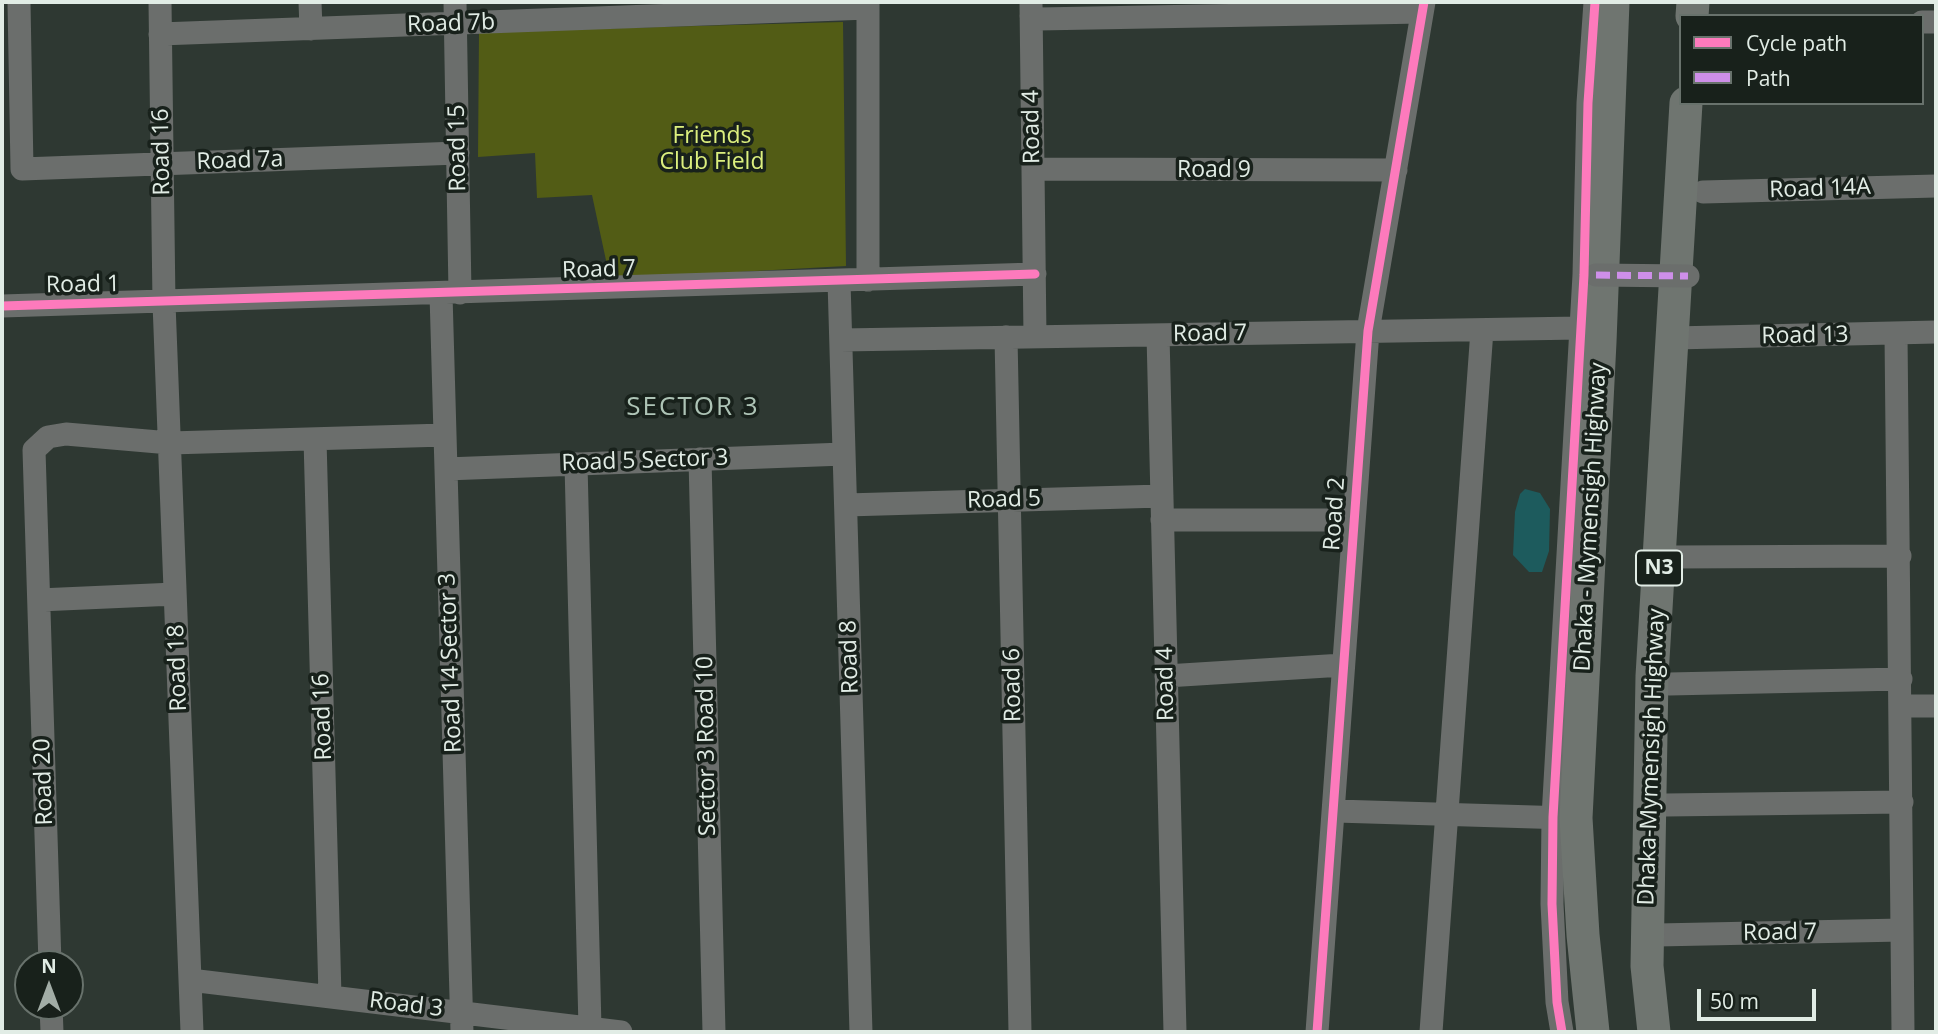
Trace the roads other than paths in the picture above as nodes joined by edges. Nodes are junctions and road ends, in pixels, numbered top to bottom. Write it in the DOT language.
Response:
graph roads {
  1 [pos="19,2"];
  2 [pos="160,2"];
  3 [pos="310,2"];
  4 [pos="1595,2"];
  5 [pos="1613,2"];
  6 [pos="867,5"];
  7 [pos="1423,7"];
  8 [pos="1358,8"];
  9 [pos="1031,9"];
  10 [pos="1186,9"];
  11 [pos="456,13"];
  12 [pos="311,29"];
  13 [pos="160,34"];
  14 [pos="1686,105"];
  15 [pos="458,153"];
  16 [pos="162,164"];
  17 [pos="1033,165"];
  18 [pos="1396,170"];
  19 [pos="1936,186"];
  20 [pos="1703,192"];
  21 [pos="1035,274"];
  22 [pos="1596,275"];
  23 [pos="1688,276"];
  24 [pos="868,280"];
  25 [pos="839,281"];
  26 [pos="450,294"];
  27 [pos="164,303"];
  28 [pos="2,306"];
  29 [pos="1580,328"];
  30 [pos="1482,330"];
  31 [pos="1368,331"];
  32 [pos="1936,332"];
  33 [pos="1896,334"];
  34 [pos="1158,335"];
  35 [pos="1006,337"];
  36 [pos="1035,337"];
  37 [pos="1674,338"];
  38 [pos="841,340"];
  39 [pos="445,435"];
  40 [pos="316,439"];
  41 [pos="170,443"];
  42 [pos="844,454"];
  43 [pos="700,459"];
  44 [pos="576,464"];
  45 [pos="446,469"];
  46 [pos="1162,496"];
  47 [pos="1009,500"];
  48 [pos="846,505"];
  49 [pos="1163,520"];
  50 [pos="1353,520"];
  51 [pos="1672,556"];
  52 [pos="1900,556"];
  53 [pos="175,594"];
  54 [pos="39,600"];
  55 [pos="1343,665"];
  56 [pos="1166,676"];
  57 [pos="1901,679"];
  58 [pos="1669,684"];
  59 [pos="1902,706"];
  60 [pos="1936,706"];
  61 [pos="1902,802"];
  62 [pos="1666,805"];
  63 [pos="1336,811"];
  64 [pos="1447,814"];
  65 [pos="1564,818"];
  66 [pos="1902,930"];
  67 [pos="1657,935"];
  68 [pos="50,950"];
  69 [pos="190,980"];
  70 [pos="330,996"];
  71 [pos="462,1022"];
  72 [pos="590,1028"];
  73 [pos="192,1032"];
  74 [pos="621,1032"];
  75 [pos="714,1032"];
  76 [pos="861,1032"];
  77 [pos="1020,1032"];
  78 [pos="1175,1032"];
  79 [pos="1317,1032"];
  80 [pos="1431,1032"];
  81 [pos="1562,1032"];
  82 [pos="1594,1032"];
  83 [pos="1654,1032"];
  84 [pos="1903,1032"];
  1 -- 16 [label="street, Road 7a"];
  2 -- 13 [label="street, Road 16"];
  3 -- 12 [label="street"];
  4 -- 29 [label="street"];
  5 -- 65 [label="highway, Dhaka - Mymensigh Highway"];
  6 -- 11 [label="street, Road 7b"];
  6 -- 24 [label="street"];
  7 -- 8 [label="street"];
  7 -- 18 [label="street, Road 2"];
  8 -- 10 [label="street"];
  9 -- 10 [label="street"];
  9 -- 17 [label="street, Road 4"];
  11 -- 12 [label="street, Road 7b"];
  11 -- 15 [label="street, Road 15"];
  12 -- 13 [label="street, Road 7b"];
  13 -- 16 [label="street, Road 16"];
  14 -- 37 [label="highway, Dhaka-Mymensigh Highway / N3"];
  15 -- 16 [label="street, Road 7a"];
  15 -- 26 [label="street, Road 15"];
  16 -- 27 [label="street, Road 16"];
  17 -- 18 [label="street, Road 9"];
  17 -- 21 [label="street, Road 4"];
  18 -- 31 [label="street, Road 2"];
  19 -- 20 [label="street, Road 14A"];
  21 -- 24 [label="street, Road 7"];
  21 -- 36 [label="street, Road 4"];
  22 -- 23 [label="street, bridge"];
  24 -- 25 [label="street, Road 7"];
  25 -- 26 [label="street, Road 7"];
  25 -- 38 [label="street, Road 8"];
  26 -- 27 [label="street, Road 7"];
  26 -- 39 [label="street, Road 14 Sector 3"];
  27 -- 28 [label="street, Road 1"];
  27 -- 41 [label="street, Road 18"];
  29 -- 30 [label="street, Road 7"];
  29 -- 65 [label="street"];
  30 -- 31 [label="street, Road 7"];
  30 -- 64 [label="street"];
  31 -- 34 [label="street, Road 7"];
  31 -- 50 [label="street, Road 2"];
  32 -- 33 [label="street, Road 13"];
  33 -- 37 [label="street, Road 13"];
  33 -- 52 [label="street"];
  34 -- 36 [label="street, Road 7"];
  34 -- 46 [label="street, Road 4"];
  35 -- 36 [label="street, Road 7"];
  35 -- 38 [label="street, Road 7"];
  35 -- 47 [label="street, Road 6"];
  37 -- 83 [label="highway, Dhaka-Mymensigh Highway / N3"];
  38 -- 42 [label="street, Road 8"];
  39 -- 40 [label="street"];
  39 -- 45 [label="street, Road 14 Sector 3"];
  40 -- 41 [label="street"];
  40 -- 70 [label="street, Road 16"];
  41 -- 53 [label="street, Road 18"];
  41 -- 54 [label="street, Road 20"];
  42 -- 43 [label="street, Road 5 Sector 3"];
  42 -- 48 [label="street, Road 8"];
  43 -- 44 [label="street, Road 5 Sector 3"];
  43 -- 75 [label="street, Sector 3 Road 10"];
  44 -- 45 [label="street, Road 5 Sector 3"];
  44 -- 72 [label="street"];
  45 -- 71 [label="street, Road 14 Sector 3"];
  46 -- 47 [label="street, Road 5"];
  46 -- 49 [label="street, Road 4"];
  47 -- 48 [label="street, Road 5"];
  47 -- 77 [label="street, Road 6"];
  48 -- 76 [label="street, Road 8"];
  49 -- 50 [label="street"];
  49 -- 56 [label="street, Road 4"];
  50 -- 55 [label="street, Road 2"];
  51 -- 52 [label="street"];
  52 -- 57 [label="street"];
  53 -- 54 [label="street"];
  53 -- 69 [label="street, Road 18"];
  54 -- 68 [label="street, Road 20"];
  55 -- 56 [label="street"];
  55 -- 63 [label="street, Road 2"];
  56 -- 78 [label="street, Road 4"];
  57 -- 58 [label="street"];
  57 -- 59 [label="street"];
  59 -- 60 [label="street"];
  59 -- 61 [label="street"];
  61 -- 62 [label="street"];
  61 -- 66 [label="street"];
  63 -- 64 [label="street"];
  63 -- 79 [label="street, Road 2"];
  64 -- 65 [label="street"];
  64 -- 80 [label="street"];
  65 -- 81 [label="street"];
  65 -- 82 [label="highway, Dhaka - Mymensigh Highway"];
  66 -- 67 [label="street, Road 7"];
  66 -- 84 [label="street"];
  69 -- 70 [label="street, Road 3"];
  69 -- 73 [label="street, Road 18"];
  70 -- 71 [label="street, Road 3"];
  71 -- 72 [label="street, Road 3"];
  72 -- 74 [label="street, Road 3"];
}
